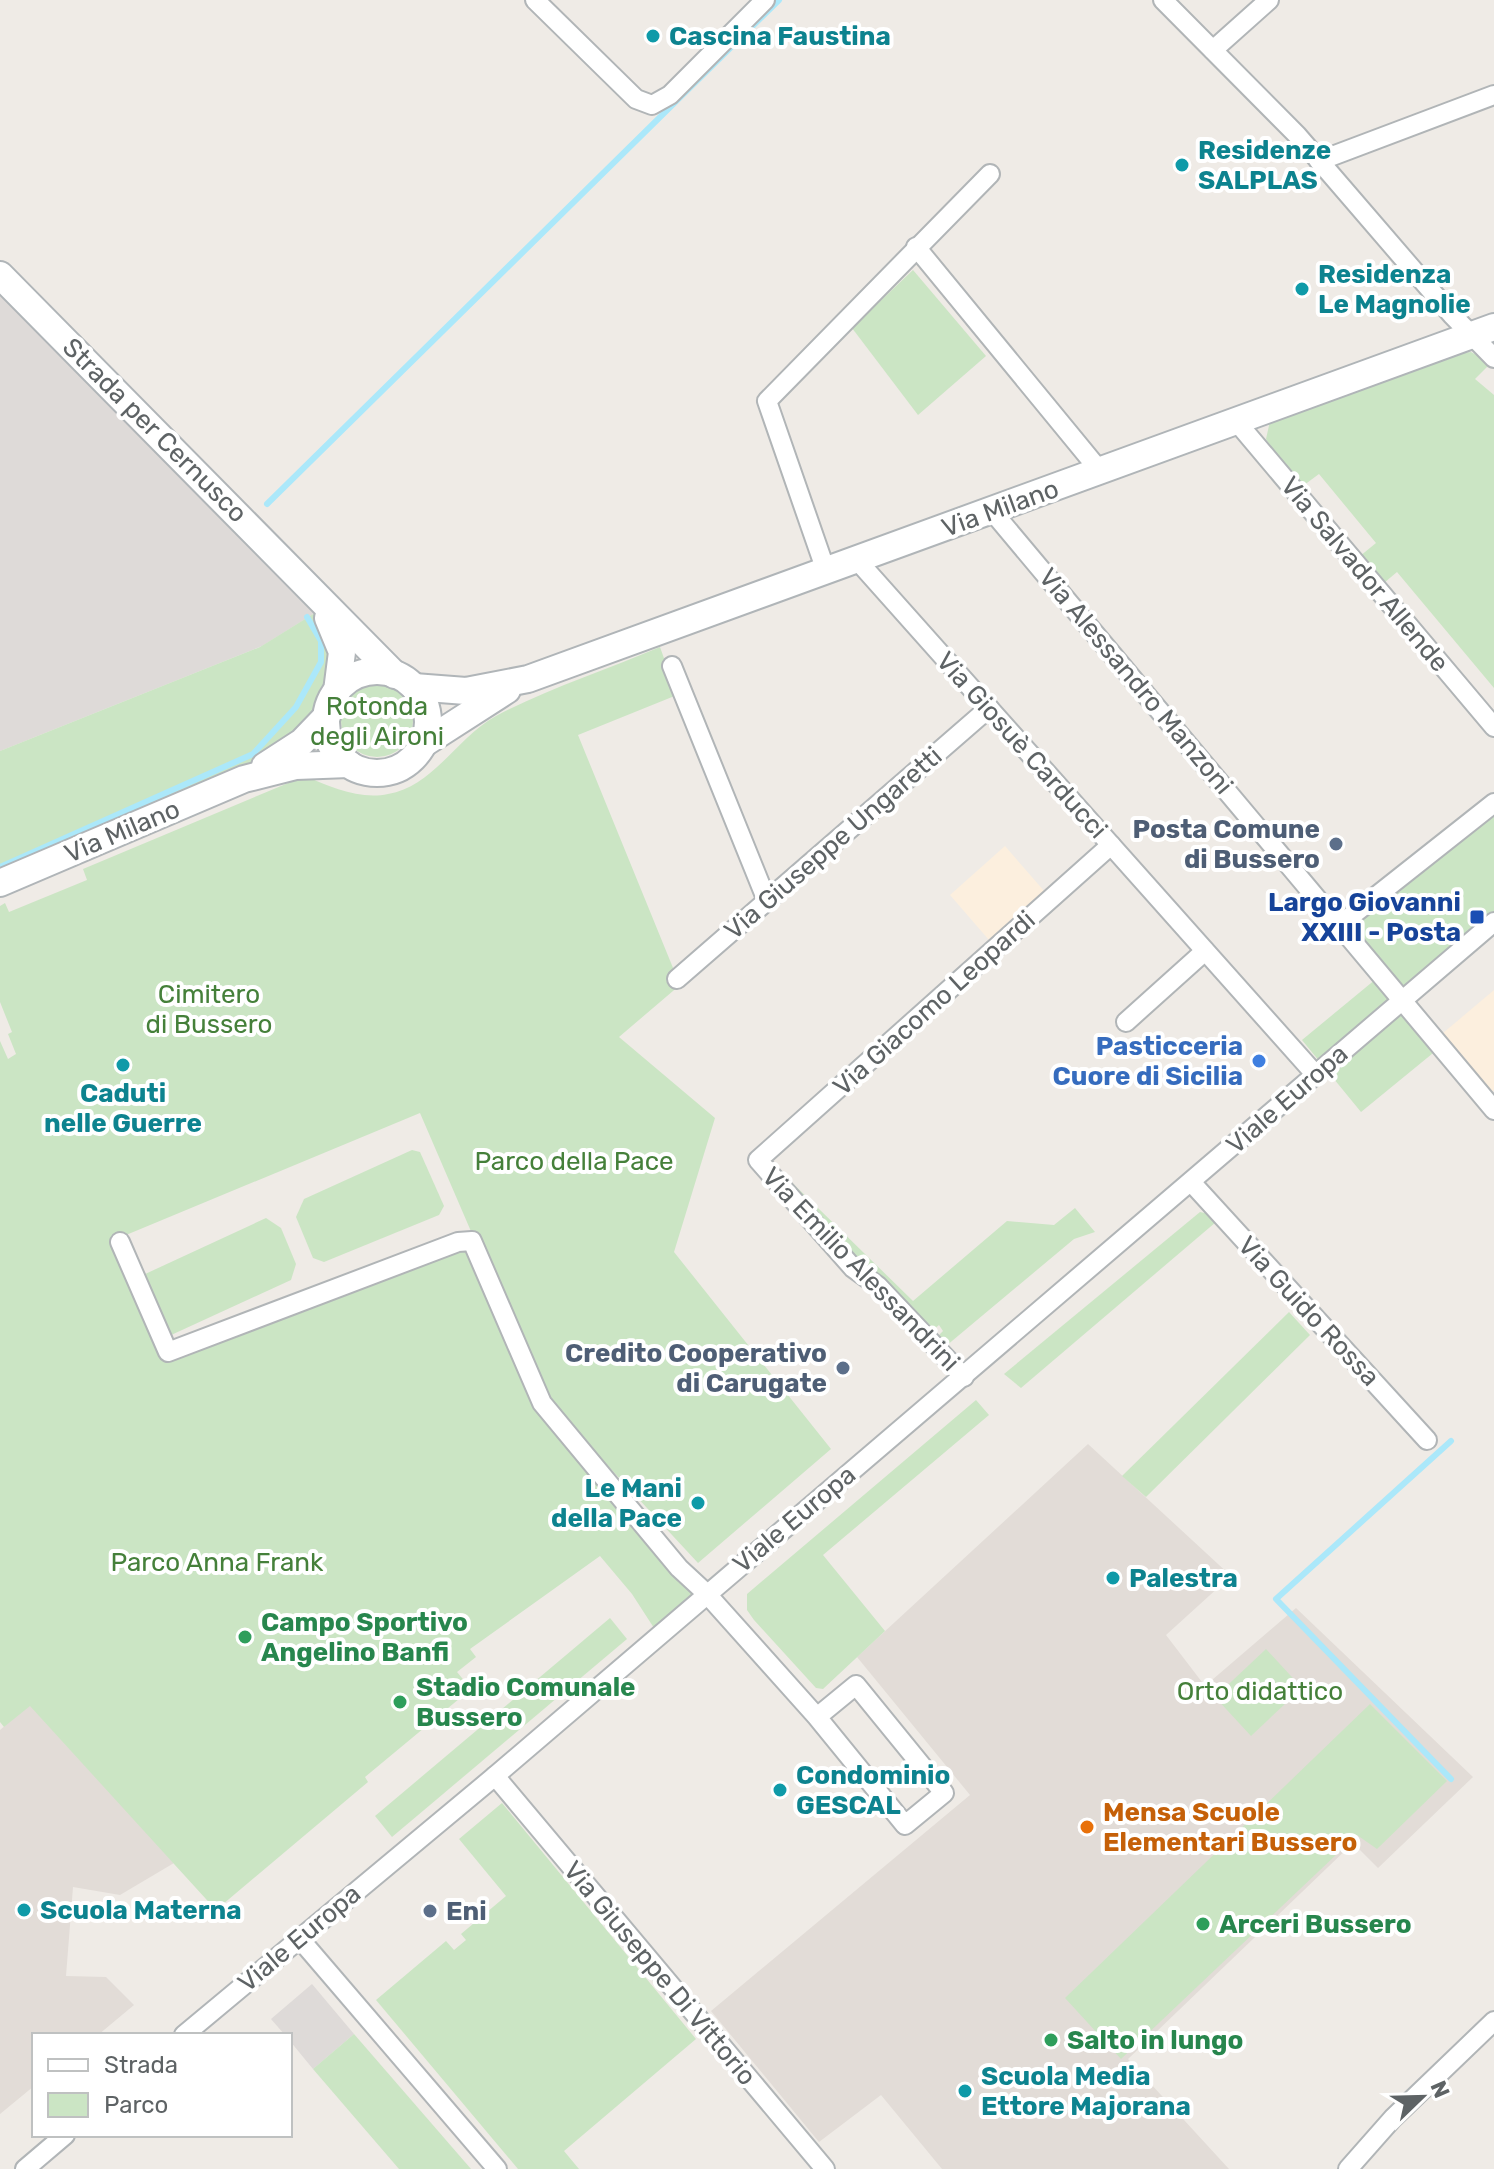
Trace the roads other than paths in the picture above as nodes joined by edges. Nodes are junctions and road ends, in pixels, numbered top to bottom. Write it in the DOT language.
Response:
graph roads {
  1 [pos="535,0"];
  2 [pos="765,0"];
  3 [pos="1163,0"];
  4 [pos="1269,0"];
  5 [pos="1213,50"];
  6 [pos="1494,95"];
  7 [pos="1319,161"];
  8 [pos="990,174"];
  9 [pos="916,247"];
  10 [pos="5,289"];
  11 [pos="1482,331"];
  12 [pos="1494,358"];
  13 [pos="1236,421"];
  14 [pos="1100,471"];
  15 [pos="992,511"];
  16 [pos="857,560"];
  17 [pos="826,571"];
  18 [pos="309,588"];
  19 [pos="672,666"];
  20 [pos="528,679"];
  21 [pos="405,681"];
  22 [pos="337,691"];
  23 [pos="989,708"];
  24 [pos="327,716"];
  25 [pos="1494,727"];
  26 [pos="423,744"];
  27 [pos="349,764"];
  28 [pos="244,779"];
  29 [pos="1494,803"];
  30 [pos="1111,845"];
  31 [pos="0,883"];
  32 [pos="767,901"];
  33 [pos="1494,922"];
  34 [pos="1341,924"];
  35 [pos="1205,951"];
  36 [pos="677,979"];
  37 [pos="1401,1000"];
  38 [pos="1126,1022"];
  39 [pos="1315,1074"];
  40 [pos="1494,1110"];
  41 [pos="758,1160"];
  42 [pos="1191,1182"];
  43 [pos="120,1242"];
  44 [pos="964,1377"];
  45 [pos="1427,1440"];
  46 [pos="706,1593"];
  47 [pos="817,1717"];
  48 [pos="495,1776"];
  49 [pos="299,1938"];
  50 [pos="1494,2021"];
  51 [pos="186,2033"];
  52 [pos="63,2137"];
  53 [pos="25,2169"];
  54 [pos="497,2169"];
  55 [pos="825,2169"];
  56 [pos="1348,2169"];
  1 -- 2 [label="street"];
  3 -- 5 [label="street"];
  4 -- 5 [label="street"];
  5 -- 7 [label="street"];
  6 -- 7 [label="street"];
  7 -- 11 [label="street"];
  8 -- 9 [label="street"];
  9 -- 14 [label="street"];
  9 -- 17 [label="street"];
  10 -- 18 [label="street, Strada per Cernusco"];
  11 -- 12 [label="street"];
  11 -- 13 [label="street, Via Milano"];
  13 -- 14 [label="street, Via Milano"];
  13 -- 25 [label="street, Via Salvador Allende"];
  14 -- 15 [label="street, Via Milano"];
  15 -- 16 [label="street, Via Milano"];
  15 -- 34 [label="street, Via Alessandro Manzoni"];
  16 -- 17 [label="street, Via Milano"];
  16 -- 23 [label="street, Via Giosuè Carducci"];
  17 -- 20 [label="street, Via Milano"];
  18 -- 21 [label="street, Strada per Cernusco"];
  18 -- 22 [label="street, Strada per Cernusco"];
  19 -- 32 [label="street"];
  20 -- 21 [label="street, Via Milano"];
  20 -- 26 [label="street, Via Milano"];
  21 -- 22 [label="street, Via Milano"];
  21 -- 26 [label="street"];
  22 -- 24 [label="street, Via Milano"];
  23 -- 30 [label="street, Via Giosuè Carducci"];
  23 -- 32 [label="street, Via Giuseppe Ungaretti"];
  24 -- 27 [label="street"];
  24 -- 28 [label="street, Via Milano"];
  26 -- 27 [label="street, Via Milano"];
  27 -- 28 [label="street, Via Milano"];
  28 -- 31 [label="street, Via Milano"];
  29 -- 34 [label="street"];
  30 -- 35 [label="street, Via Giosuè Carducci"];
  30 -- 41 [label="street, Via Giacomo Leopardi"];
  32 -- 36 [label="street, Via Giuseppe Ungaretti"];
  33 -- 37 [label="street, Viale Europa"];
  34 -- 37 [label="street, Via Alessandro Manzoni"];
  35 -- 38 [label="street"];
  35 -- 39 [label="street, Via Giosuè Carducci"];
  37 -- 39 [label="street, Viale Europa"];
  37 -- 40 [label="street, Via Alessandro Manzoni"];
  39 -- 42 [label="street, Viale Europa"];
  41 -- 44 [label="street, Via Emilio Alessandrini"];
  42 -- 44 [label="street, Viale Europa"];
  42 -- 45 [label="street, Via Guido Rossa"];
  43 -- 46 [label="street"];
  44 -- 46 [label="street, Viale Europa"];
  46 -- 47 [label="street"];
  46 -- 48 [label="street, Viale Europa"];
  47 -- 47 [label="street"];
  48 -- 49 [label="street, Viale Europa"];
  48 -- 55 [label="street, Via Giuseppe Di Vittorio"];
  49 -- 51 [label="street, Viale Europa"];
  49 -- 54 [label="street"];
  50 -- 56 [label="street"];
  52 -- 53 [label="street"];
}
